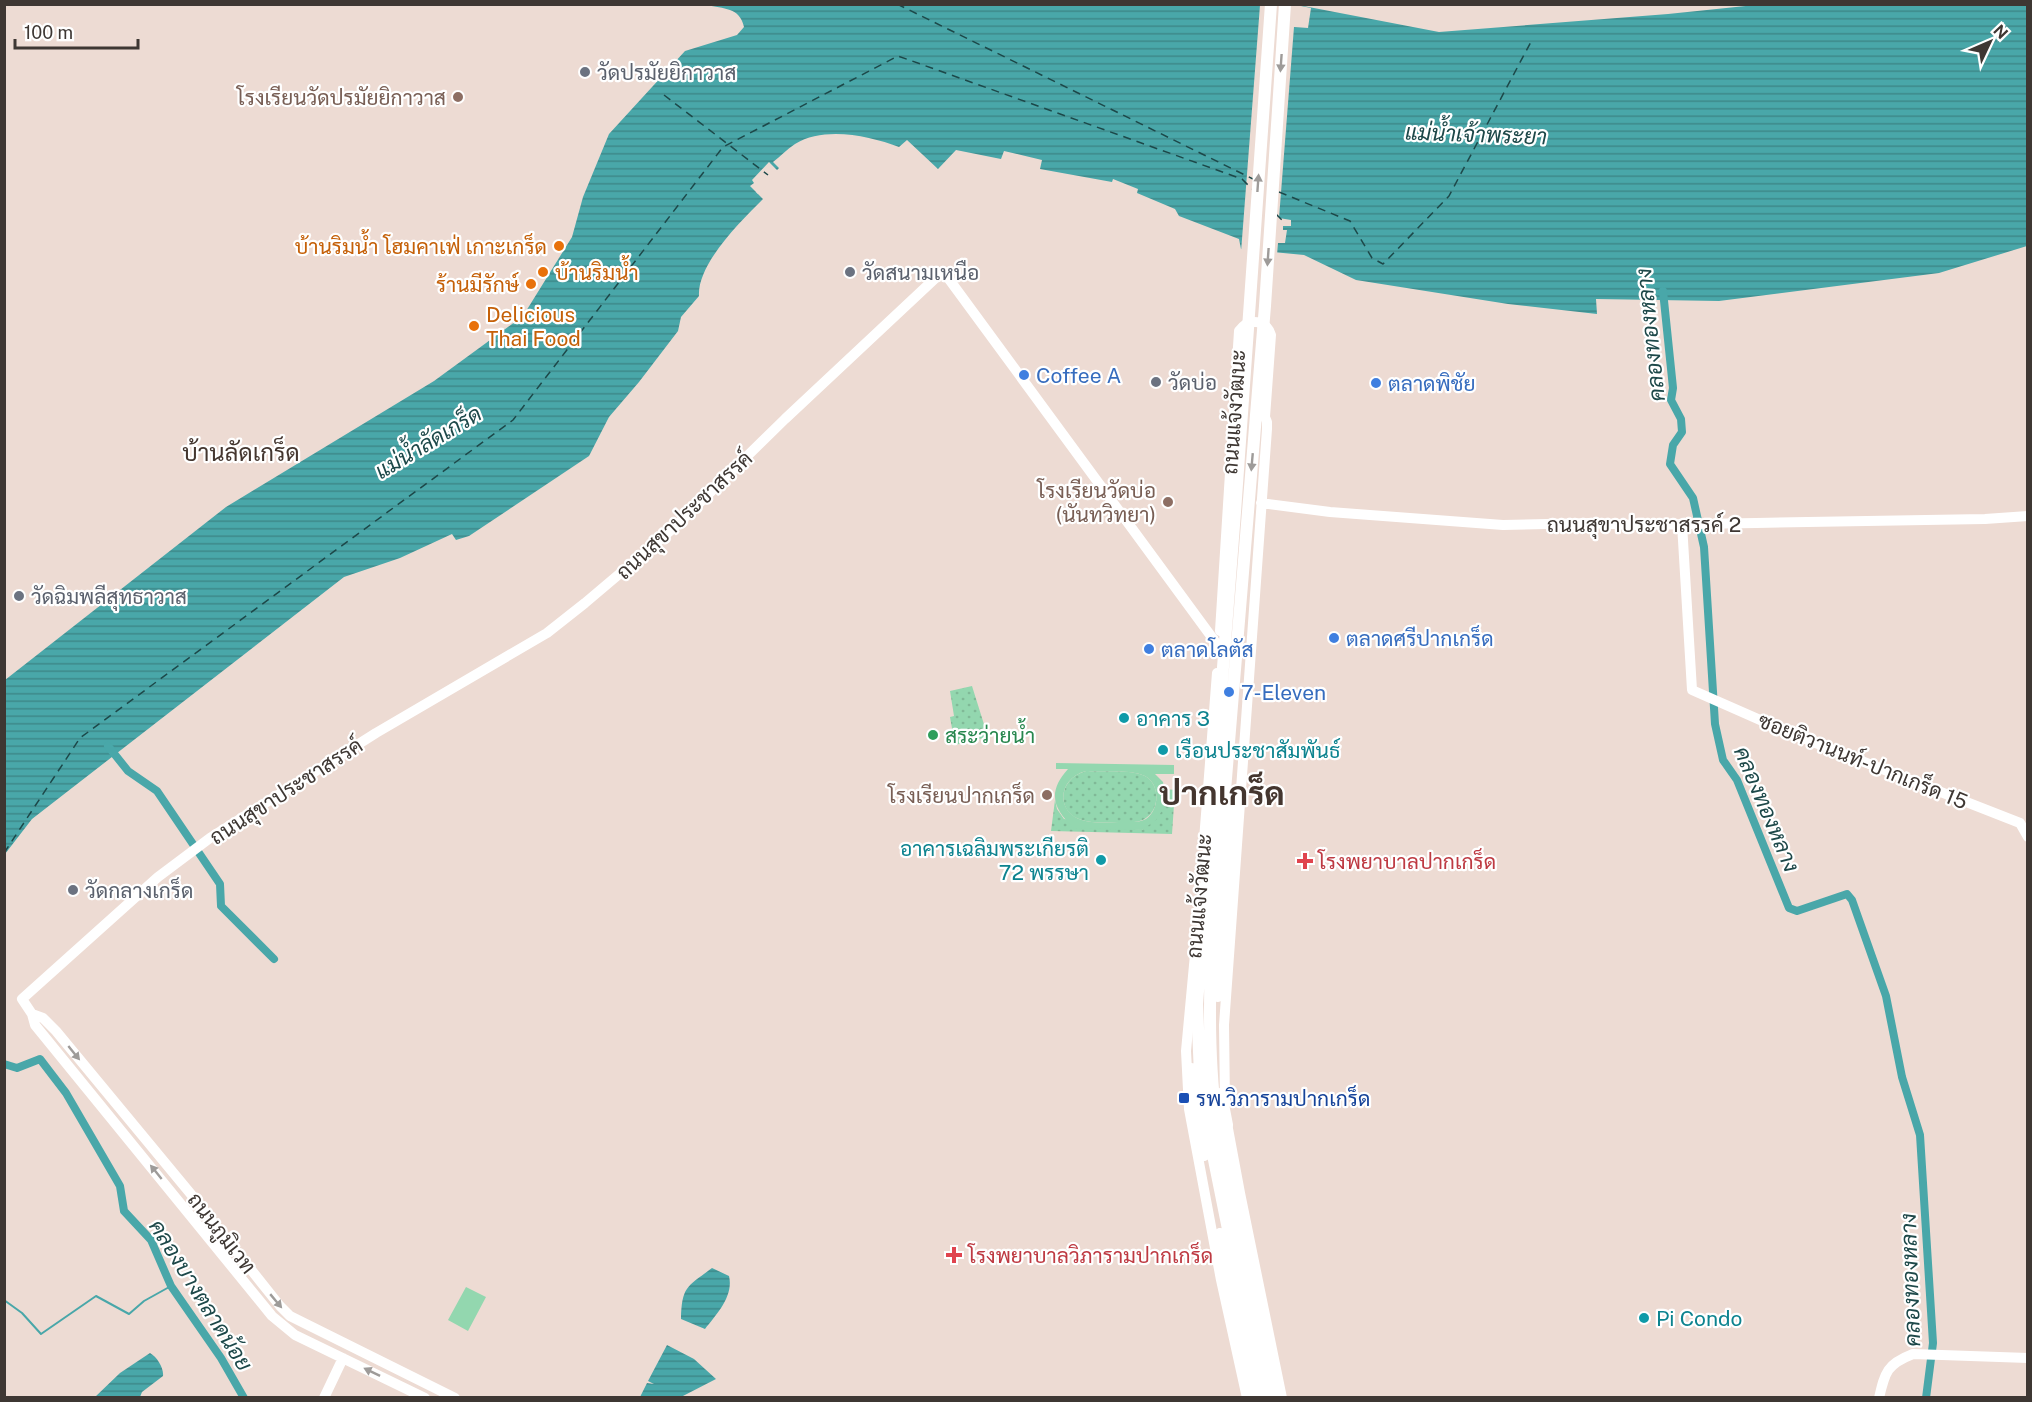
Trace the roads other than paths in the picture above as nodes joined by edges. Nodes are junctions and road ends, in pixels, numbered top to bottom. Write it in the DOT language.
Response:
graph roads {
  1 [pos="1271,4"];
  2 [pos="1285,4"];
  3 [pos="1235,415"];
  4 [pos="1265,417"];
  5 [pos="1261,503"];
  6 [pos="1248,508"];
  7 [pos="2028,516"];
  8 [pos="1688,524"];
  9 [pos="1219,646"];
  10 [pos="1250,652"];
  11 [pos="2028,837"];
  12 [pos="22,999"];
  13 [pos="1197,1004"];
  14 [pos="32,1014"];
  15 [pos="1227,1125"];
  16 [pos="343,1358"];
  17 [pos="2028,1358"];
  18 [pos="324,1398"];
  19 [pos="425,1398"];
  20 [pos="455,1398"];
  21 [pos="1247,1398"];
  22 [pos="1253,1398"];
  23 [pos="1262,1398"];
  24 [pos="1274,1398"];
  25 [pos="1282,1398"];
  26 [pos="1879,1398"];
  13 -- 1 [label="main road, ถนนแจ้งวัฒนะ, one-way"];
  2 -- 6 [label="main road, ถนนแจ้งวัฒนะ, one-way"];
  3 -- 4 [label="street"];
  3 -- 4 [label="street, ถนนแจ้งวัฒนะ"];
  3 -- 9 [label="street, ถนนแจ้งวัฒนะ"];
  4 -- 5 [label="street, ถนนแจ้งวัฒนะ"];
  5 -- 8 [label="street, ถนนสุขาประชาสรรค์ 2"];
  5 -- 10 [label="street, ถนนแจ้งวัฒนะ"];
  6 -- 15 [label="main road"];
  6 -- 24 [label="main road, ถนนแจ้งวัฒนะ"];
  7 -- 8 [label="street, ถนนสุขาประชาสรรค์ 2"];
  8 -- 11 [label="street, ซอยติวานนท์-ปากเกร็ด 15"];
  9 -- 10 [label="street"];
  9 -- 12 [label="street, ถนนสุขาประชาสรรค์"];
  9 -- 21 [label="street, ถนนแจ้งวัฒนะ"];
  10 -- 15 [label="street, ถนนแจ้งวัฒนะ"];
  12 -- 14 [label="street, ถนนภูมิเวท"];
  13 -- 22 [label="main road"];
  13 -- 23 [label="main road, ถนนแจ้งวัฒนะ"];
  16 -- 14 [label="street, ถนนภูมิเวท, one-way"];
  14 -- 20 [label="street, ถนนภูมิเวท, one-way"];
  15 -- 25 [label="street, ถนนแจ้งวัฒนะ"];
  16 -- 18 [label="street"];
  19 -- 16 [label="street, ถนนภูมิเวท, one-way"];
  17 -- 26 [label="street"];
}
